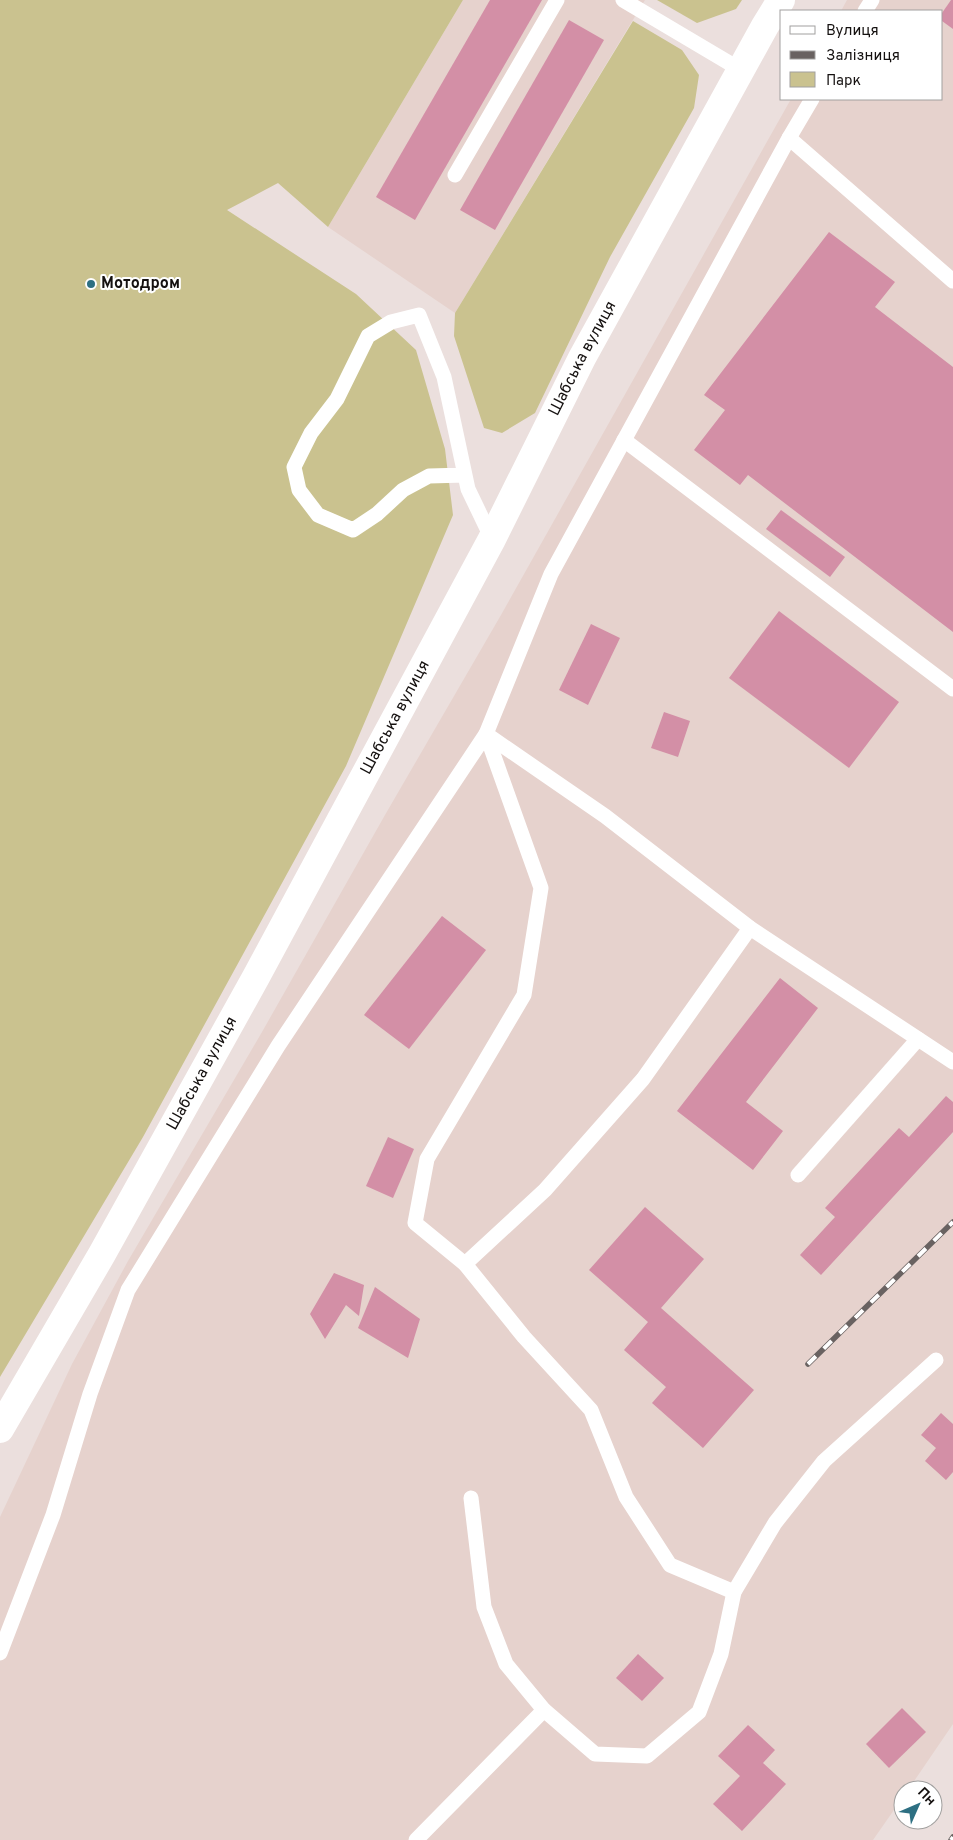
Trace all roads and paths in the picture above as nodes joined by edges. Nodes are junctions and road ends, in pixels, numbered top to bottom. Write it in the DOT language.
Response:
graph roads {
  1 [pos="557,0"];
  2 [pos="623,0"];
  3 [pos="781,0"];
  4 [pos="741,70"];
  5 [pos="811,100"];
  6 [pos="789,138"];
  7 [pos="455,175"];
  8 [pos="953,280"];
  9 [pos="624,440"];
  10 [pos="465,475"];
  11 [pos="492,539"];
  12 [pos="953,690"];
  13 [pos="486,734"];
  14 [pos="750,928"];
  15 [pos="918,1039"];
  16 [pos="953,1062"];
  17 [pos="798,1175"];
  18 [pos="465,1264"];
  19 [pos="936,1360"];
  20 [pos="0,1429"];
  21 [pos="471,1498"];
  22 [pos="734,1592"];
  23 [pos="0,1653"];
  24 [pos="544,1710"];
  25 [pos="416,1840"];
  1 -- 7 [label="lane"];
  2 -- 4 [label="lane"];
  3 -- 4 [label="street, Шабська вулиця"];
  4 -- 11 [label="street, Шабська вулиця"];
  5 -- 6 [label="lane"];
  6 -- 8 [label="lane"];
  6 -- 9 [label="lane"];
  9 -- 12 [label="lane"];
  9 -- 13 [label="lane"];
  10 -- 10 [label="lane"];
  10 -- 11 [label="lane"];
  11 -- 20 [label="street, Шабська вулиця"];
  13 -- 14 [label="lane"];
  13 -- 18 [label="lane"];
  13 -- 23 [label="lane"];
  14 -- 15 [label="lane"];
  14 -- 18 [label="lane"];
  15 -- 16 [label="lane"];
  15 -- 17 [label="lane"];
  18 -- 22 [label="lane"];
  19 -- 22 [label="lane"];
  21 -- 24 [label="lane"];
  22 -- 24 [label="lane"];
  24 -- 25 [label="lane"];
}
